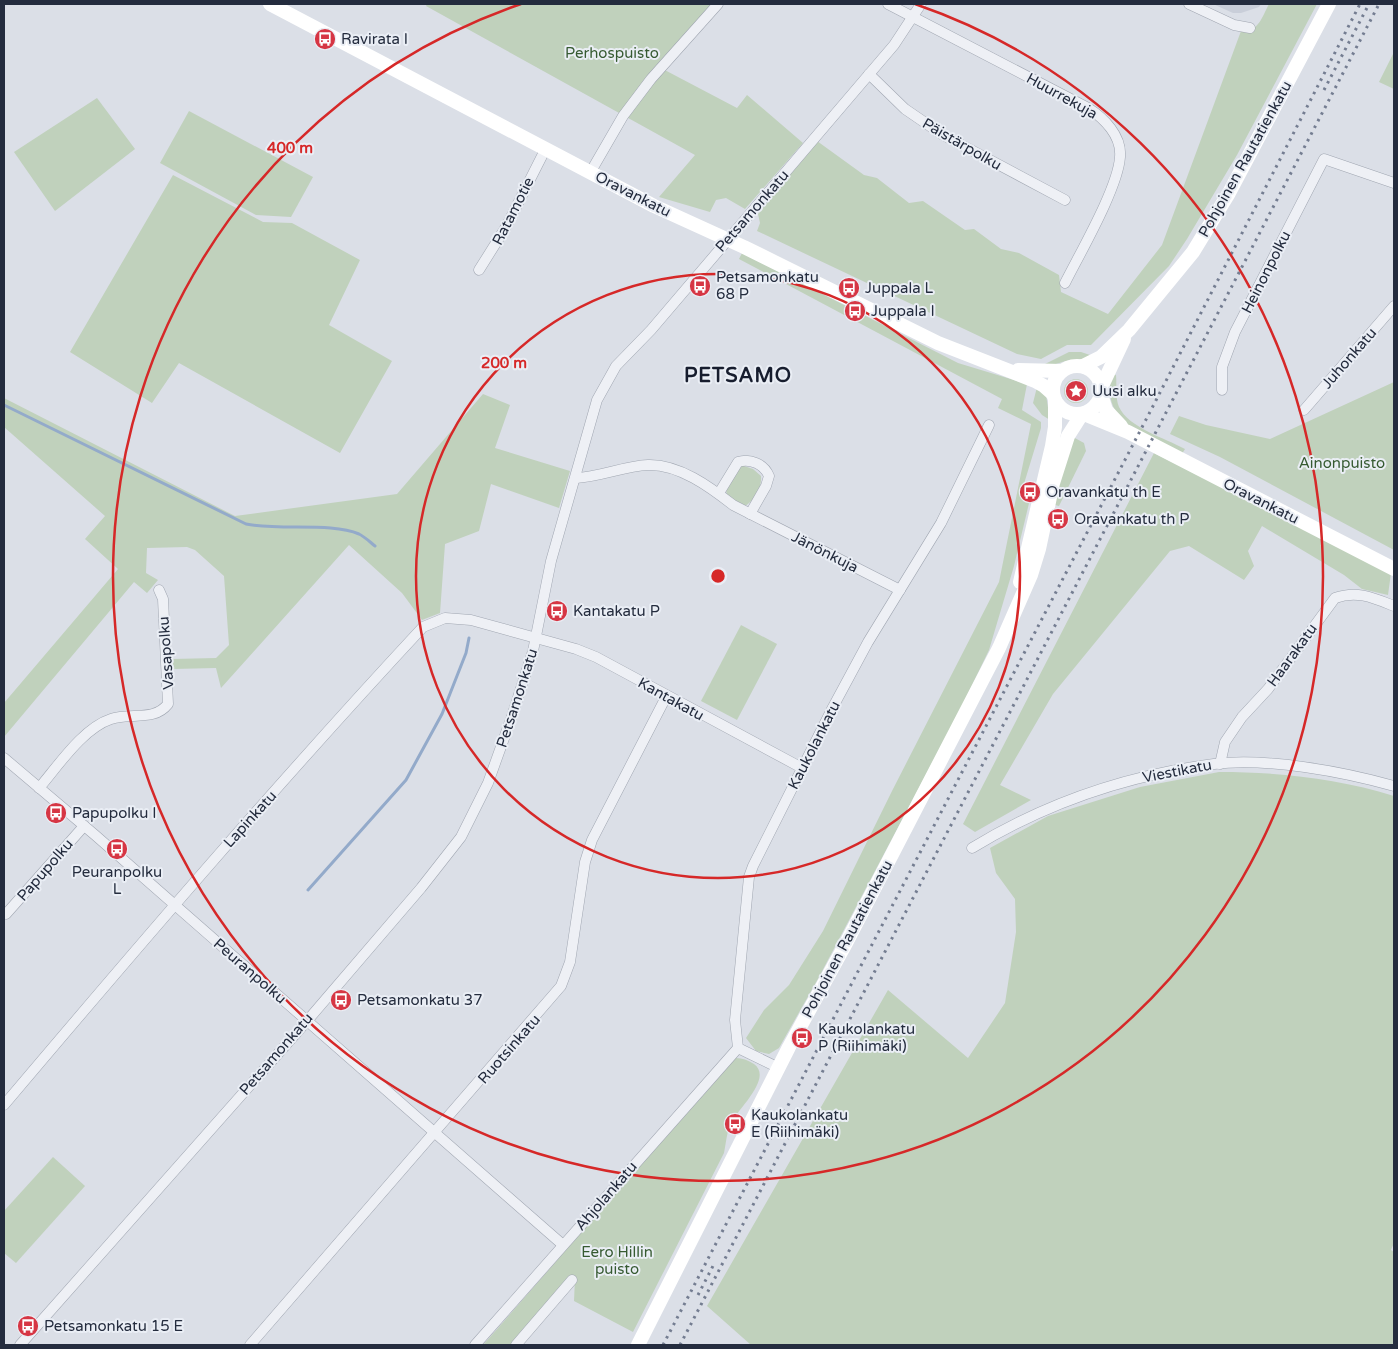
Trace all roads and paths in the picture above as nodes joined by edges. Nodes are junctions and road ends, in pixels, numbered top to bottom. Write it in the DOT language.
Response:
graph roads {
  1 [pos="270,4"];
  2 [pos="718,4"];
  3 [pos="888,4"];
  4 [pos="921,4"];
  5 [pos="1189,4"];
  6 [pos="1329,4"];
  7 [pos="912,16"];
  8 [pos="1250,28"];
  9 [pos="869,74"];
  10 [pos="545,150"];
  11 [pos="590,173"];
  12 [pos="1394,183"];
  13 [pos="1065,200"];
  14 [pos="727,239"];
  15 [pos="479,270"];
  16 [pos="1065,283"];
  17 [pos="1394,306"];
  18 [pos="1129,330"];
  19 [pos="1083,366"];
  20 [pos="1004,369"];
  21 [pos="1062,371"];
  22 [pos="1222,390"];
  23 [pos="1101,391"];
  24 [pos="1054,397"];
  25 [pos="1304,410"];
  26 [pos="1083,414"];
  27 [pos="989,425"];
  28 [pos="1128,432"];
  29 [pos="576,478"];
  30 [pos="718,493"];
  31 [pos="750,514"];
  32 [pos="1394,569"];
  33 [pos="158,590"];
  34 [pos="900,590"];
  35 [pos="1394,606"];
  36 [pos="1014,612"];
  37 [pos="536,638"];
  38 [pos="666,697"];
  39 [pos="4,758"];
  40 [pos="1220,764"];
  41 [pos="802,768"];
  42 [pos="1394,786"];
  43 [pos="39,788"];
  44 [pos="84,826"];
  45 [pos="972,848"];
  46 [pos="174,905"];
  47 [pos="6,914"];
  48 [pos="306,1020"];
  49 [pos="738,1048"];
  50 [pos="779,1068"];
  51 [pos="4,1104"];
  52 [pos="436,1133"];
  53 [pos="563,1245"];
  54 [pos="572,1280"];
  55 [pos="20,1345"];
  56 [pos="250,1345"];
  57 [pos="476,1345"];
  58 [pos="516,1345"];
  59 [pos="638,1345"];
  1 -- 10 [label="street, Oravankatu"];
  2 -- 11 [label="street"];
  3 -- 7 [label="street, Huurrekuja"];
  4 -- 7 [label="street, Petsamonkatu"];
  5 -- 8 [label="street"];
  6 -- 18 [label="street, Pohjoinen Rautatienkatu"];
  7 -- 9 [label="street, Petsamonkatu"];
  7 -- 16 [label="street, Huurrekuja"];
  9 -- 13 [label="street, Päistärpolku"];
  9 -- 14 [label="street, Petsamonkatu"];
  10 -- 11 [label="street, Oravankatu"];
  10 -- 15 [label="street, Ratamotie"];
  11 -- 14 [label="street, Oravankatu"];
  12 -- 22 [label="street, Heinonpolku"];
  14 -- 20 [label="street, Oravankatu"];
  14 -- 29 [label="street, Petsamonkatu"];
  17 -- 25 [label="street, Juhonkatu"];
  18 -- 19 [label="street, Pohjoinen Rautatienkatu"];
  18 -- 23 [label="street, Pohjoinen Rautatienkatu"];
  19 -- 21 [label="street"];
  19 -- 23 [label="street"];
  20 -- 21 [label="street, Oravankatu"];
  20 -- 24 [label="street, Oravankatu"];
  21 -- 24 [label="street"];
  23 -- 26 [label="street"];
  23 -- 28 [label="street, Oravankatu"];
  24 -- 26 [label="street"];
  24 -- 36 [label="street, Pohjoinen Rautatienkatu"];
  26 -- 28 [label="street, Oravankatu"];
  26 -- 36 [label="street, Pohjoinen Rautatienkatu"];
  27 -- 34 [label="street, Kaukolankatu"];
  28 -- 32 [label="street, Oravankatu"];
  29 -- 30 [label="street, Jänönkuja"];
  29 -- 37 [label="street, Petsamonkatu"];
  30 -- 31 [label="street, Jänönkuja"];
  30 -- 31 [label="street"];
  31 -- 34 [label="street, Jänönkuja"];
  33 -- 43 [label="street, Vasapolku"];
  34 -- 41 [label="street, Kaukolankatu"];
  35 -- 40 [label="street, Haarakatu"];
  36 -- 50 [label="street, Pohjoinen Rautatienkatu"];
  37 -- 38 [label="street, Kantakatu"];
  37 -- 46 [label="street, Lapinkatu"];
  37 -- 48 [label="street, Petsamonkatu"];
  38 -- 41 [label="street, Kantakatu"];
  38 -- 52 [label="street, Ruotsinkatu"];
  39 -- 43 [label="street, Peuranpolku"];
  40 -- 42 [label="street, Viestikatu"];
  40 -- 45 [label="street, Viestikatu"];
  41 -- 49 [label="street, Kaukolankatu"];
  43 -- 44 [label="street, Peuranpolku"];
  44 -- 46 [label="street, Peuranpolku"];
  44 -- 47 [label="street, Papupolku"];
  46 -- 48 [label="street, Peuranpolku"];
  46 -- 51 [label="street, Lapinkatu"];
  48 -- 52 [label="street, Peuranpolku"];
  48 -- 55 [label="street, Petsamonkatu"];
  49 -- 50 [label="street"];
  49 -- 53 [label="street, Ahjolankatu"];
  50 -- 59 [label="street, Pohjoinen Rautatienkatu"];
  52 -- 53 [label="street, Peuranpolku"];
  52 -- 56 [label="street, Ruotsinkatu"];
  53 -- 57 [label="street, Ahjolankatu"];
  54 -- 58 [label="street"];
}
